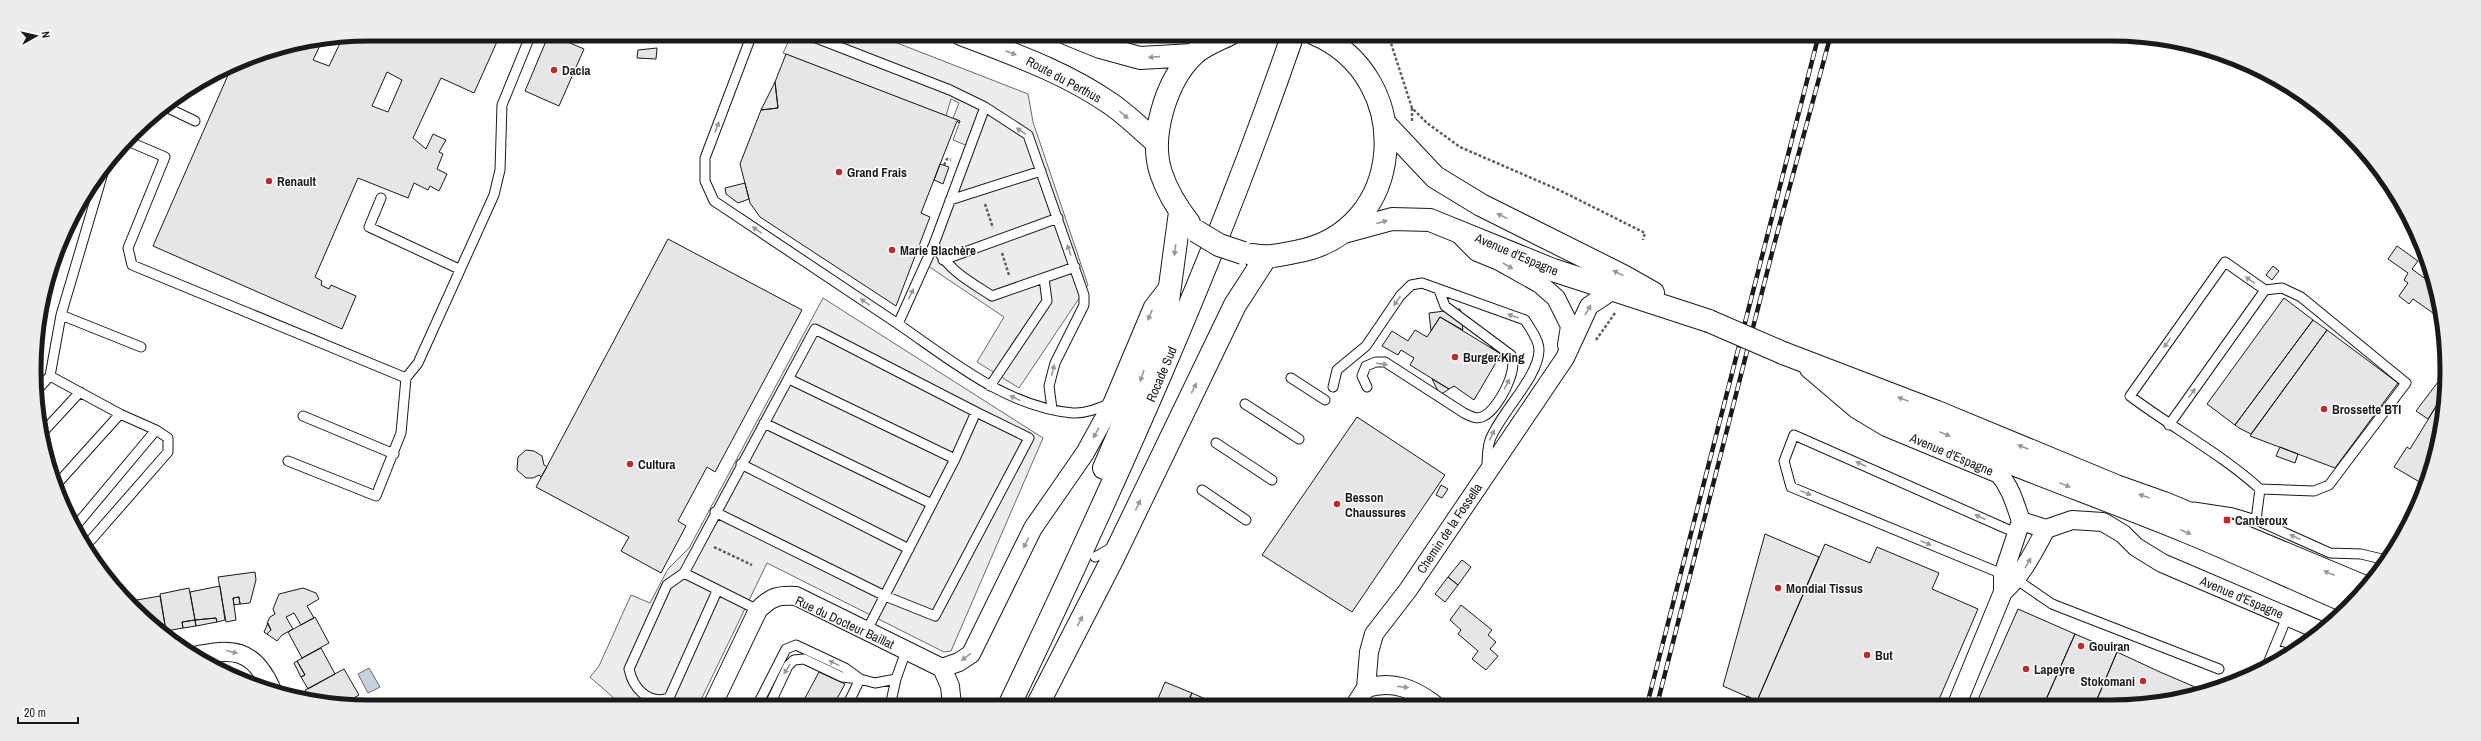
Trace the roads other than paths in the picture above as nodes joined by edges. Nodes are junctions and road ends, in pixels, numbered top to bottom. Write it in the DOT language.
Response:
graph roads {
  1 [pos="529,41"];
  2 [pos="749,41"];
  3 [pos="824,41"];
  4 [pos="979,41"];
  5 [pos="1085,41"];
  6 [pos="1217,41"];
  7 [pos="1291,41"];
  8 [pos="1312,41"];
  9 [pos="1324,41"];
  10 [pos="1350,41"];
  11 [pos="1193,54"];
  12 [pos="1354,60"];
  13 [pos="984,107"];
  14 [pos="170,109"];
  15 [pos="195,121"];
  16 [pos="1386,125"];
  17 [pos="1156,142"];
  18 [pos="133,143"];
  19 [pos="1041,171"];
  20 [pos="101,181"];
  21 [pos="381,198"];
  22 [pos="950,200"];
  23 [pos="1180,212"];
  24 [pos="1058,218"];
  25 [pos="1454,228"];
  26 [pos="1344,232"];
  27 [pos="934,244"];
  28 [pos="1266,257"];
  29 [pos="943,260"];
  30 [pos="1075,267"];
  31 [pos="460,269"];
  32 [pos="1044,278"];
  33 [pos="1171,283"];
  34 [pos="1439,290"];
  35 [pos="1613,290"];
  36 [pos="2265,290"];
  37 [pos="1688,314"];
  38 [pos="62,315"];
  39 [pos="898,324"];
  40 [pos="141,348"];
  41 [pos="1565,358"];
  42 [pos="1797,360"];
  43 [pos="50,376"];
  44 [pos="406,378"];
  45 [pos="1291,378"];
  46 [pos="789,379"];
  47 [pos="42,385"];
  48 [pos="990,386"];
  49 [pos="1333,387"];
  50 [pos="1367,387"];
  51 [pos="80,392"];
  52 [pos="1325,400"];
  53 [pos="1113,402"];
  54 [pos="1244,404"];
  55 [pos="1052,409"];
  56 [pos="976,412"];
  57 [pos="120,414"];
  58 [pos="303,416"];
  59 [pos="764,423"];
  60 [pos="2169,425"];
  61 [pos="46,429"];
  62 [pos="156,430"];
  63 [pos="1299,439"];
  64 [pos="1216,443"];
  65 [pos="394,454"];
  66 [pos="955,459"];
  67 [pos="288,461"];
  68 [pos="741,464"];
  69 [pos="1486,473"];
  70 [pos="1272,480"];
  71 [pos="60,481"];
  72 [pos="2260,489"];
  73 [pos="1202,490"];
  74 [pos="2164,503"];
  75 [pos="932,504"];
  76 [pos="715,512"];
  77 [pos="1246,520"];
  78 [pos="2256,520"];
  79 [pos="78,523"];
  80 [pos="2018,527"];
  81 [pos="2046,529"];
  82 [pos="88,540"];
  83 [pos="1120,543"];
  84 [pos="909,549"];
  85 [pos="1095,557"];
  86 [pos="2381,559"];
  87 [pos="684,573"];
  88 [pos="2008,582"];
  89 [pos="2360,585"];
  90 [pos="717,591"];
  91 [pos="885,596"];
  92 [pos="2345,601"];
  93 [pos="758,610"];
  94 [pos="2287,616"];
  95 [pos="2315,628"];
  96 [pos="866,632"];
  97 [pos="2274,649"];
  98 [pos="906,651"];
  99 [pos="2282,652"];
  100 [pos="203,654"];
  101 [pos="2270,659"];
  102 [pos="942,668"];
  103 [pos="2219,669"];
  104 [pos="860,679"];
  105 [pos="896,679"];
  106 [pos="269,684"];
  107 [pos="1366,688"];
  108 [pos="657,700"];
  109 [pos="663,700"];
  110 [pos="715,700"];
  111 [pos="759,700"];
  112 [pos="772,700"];
  113 [pos="850,700"];
  114 [pos="891,700"];
  115 [pos="951,700"];
  116 [pos="999,700"];
  117 [pos="1012,700"];
  118 [pos="1027,700"];
  119 [pos="1040,700"];
  120 [pos="1358,700"];
  121 [pos="1428,700"];
  122 [pos="1959,700"];
  1 -- 31 [label="lane"];
  39 -- 2 [label="lane, one-way"];
  3 -- 13 [label="lane"];
  4 -- 17 [label="main road, Route du Perthus, one-way"];
  11 -- 5 [label="main road, one-way"];
  6 -- 11 [label="main road"];
  7 -- 117 [label="main road, Rocade Sud"];
  8 -- 85 [label="main road, Rocade Sud"];
  9 -- 12 [label="main road"];
  10 -- 12 [label="main road"];
  11 -- 17 [label="main road"];
  12 -- 16 [label="main road"];
  19 -- 13 [label="lane, one-way"];
  13 -- 22 [label="lane"];
  14 -- 15 [label="lane"];
  16 -- 26 [label="main road"];
  37 -- 16 [label="main road, Avenue d'Espagne, one-way"];
  17 -- 23 [label="main road"];
  18 -- 44 [label="lane"];
  19 -- 22 [label="lane"];
  19 -- 24 [label="lane"];
  20 -- 38 [label="lane"];
  21 -- 31 [label="lane"];
  22 -- 27 [label="lane"];
  23 -- 28 [label="main road, bridge"];
  23 -- 33 [label="main road, one-way"];
  24 -- 29 [label="lane"];
  30 -- 24 [label="lane, one-way"];
  26 -- 25 [label="main road, Avenue d'Espagne, one-way"];
  25 -- 35 [label="main road, Avenue d'Espagne"];
  25 -- 41 [label="street, Chemin de la Fossella, one-way"];
  26 -- 28 [label="main road"];
  27 -- 29 [label="lane"];
  39 -- 27 [label="lane, one-way"];
  83 -- 28 [label="main road, one-way"];
  29 -- 32 [label="lane"];
  30 -- 32 [label="lane"];
  55 -- 30 [label="lane, one-way"];
  31 -- 44 [label="lane"];
  32 -- 48 [label="lane"];
  33 -- 53 [label="street, one-way"];
  33 -- 116 [label="main road, one-way"];
  34 -- 49 [label="lane, one-way"];
  50 -- 34 [label="lane, one-way"];
  69 -- 34 [label="lane, one-way"];
  35 -- 37 [label="main road, Avenue d'Espagne"];
  41 -- 35 [label="street, Chemin de la Fossella, one-way"];
  60 -- 36 [label="lane, one-way"];
  36 -- 60 [label="lane, one-way"];
  36 -- 72 [label="lane"];
  37 -- 42 [label="main road, Avenue d'Espagne, bridge"];
  38 -- 40 [label="lane"];
  38 -- 43 [label="lane"];
  39 -- 48 [label="lane"];
  41 -- 69 [label="street, Chemin de la Fossella"];
  74 -- 42 [label="main road, Avenue d'Espagne, one-way"];
  42 -- 80 [label="street, Avenue d'Espagne"];
  42 -- 92 [label="main road, Avenue d'Espagne, one-way"];
  43 -- 47 [label="lane"];
  43 -- 51 [label="lane"];
  44 -- 65 [label="lane"];
  45 -- 52 [label="lane"];
  46 -- 56 [label="lane"];
  46 -- 59 [label="lane"];
  46 -- 66 [label="lane"];
  55 -- 48 [label="lane, one-way"];
  51 -- 57 [label="lane"];
  51 -- 61 [label="lane"];
  53 -- 55 [label="lane"];
  53 -- 102 [label="street, one-way"];
  54 -- 63 [label="lane"];
  56 -- 66 [label="lane"];
  56 -- 91 [label="lane"];
  57 -- 62 [label="lane"];
  57 -- 71 [label="lane"];
  58 -- 65 [label="lane"];
  59 -- 68 [label="lane"];
  59 -- 75 [label="lane"];
  60 -- 72 [label="lane"];
  62 -- 79 [label="lane"];
  62 -- 82 [label="lane"];
  64 -- 70 [label="lane"];
  65 -- 67 [label="lane"];
  66 -- 75 [label="lane"];
  68 -- 76 [label="lane"];
  68 -- 84 [label="lane"];
  69 -- 107 [label="street, Chemin de la Fossella"];
  72 -- 78 [label="lane"];
  73 -- 77 [label="lane"];
  74 -- 78 [label="lane, Avenue d'Espagne"];
  89 -- 74 [label="main road, Avenue d'Espagne, one-way"];
  75 -- 84 [label="lane"];
  76 -- 87 [label="lane"];
  76 -- 91 [label="lane"];
  86 -- 78 [label="lane, Avenue d'Espagne, one-way"];
  80 -- 81 [label="street"];
  80 -- 88 [label="street"];
  80 -- 88 [label="lane, one-way"];
  88 -- 81 [label="street, one-way"];
  81 -- 94 [label="street, Avenue d'Espagne"];
  83 -- 85 [label="lane"];
  119 -- 83 [label="main road, one-way"];
  84 -- 91 [label="lane"];
  85 -- 118 [label="main road, Rocade Sud"];
  87 -- 90 [label="lane"];
  87 -- 108 [label="lane"];
  88 -- 103 [label="lane"];
  88 -- 122 [label="street"];
  90 -- 93 [label="lane"];
  90 -- 109 [label="lane"];
  91 -- 96 [label="lane"];
  93 -- 96 [label="street, Rue du Docteur Baillat"];
  93 -- 110 [label="street, Rue du Docteur Baillat"];
  94 -- 95 [label="street, Avenue d'Espagne"];
  94 -- 97 [label="lane"];
  96 -- 98 [label="street, Rue du Docteur Baillat"];
  97 -- 99 [label="lane"];
  97 -- 101 [label="lane"];
  98 -- 102 [label="street, Rue du Docteur Baillat"];
  98 -- 105 [label="lane"];
  100 -- 106 [label="street, one-way"];
  102 -- 115 [label="street"];
  104 -- 105 [label="lane"];
  104 -- 111 [label="lane, one-way"];
  104 -- 112 [label="lane, one-way"];
  104 -- 113 [label="lane"];
  105 -- 114 [label="lane"];
  107 -- 120 [label="street, Chemin de la Fossella"];
  107 -- 121 [label="street, one-way"];
}
